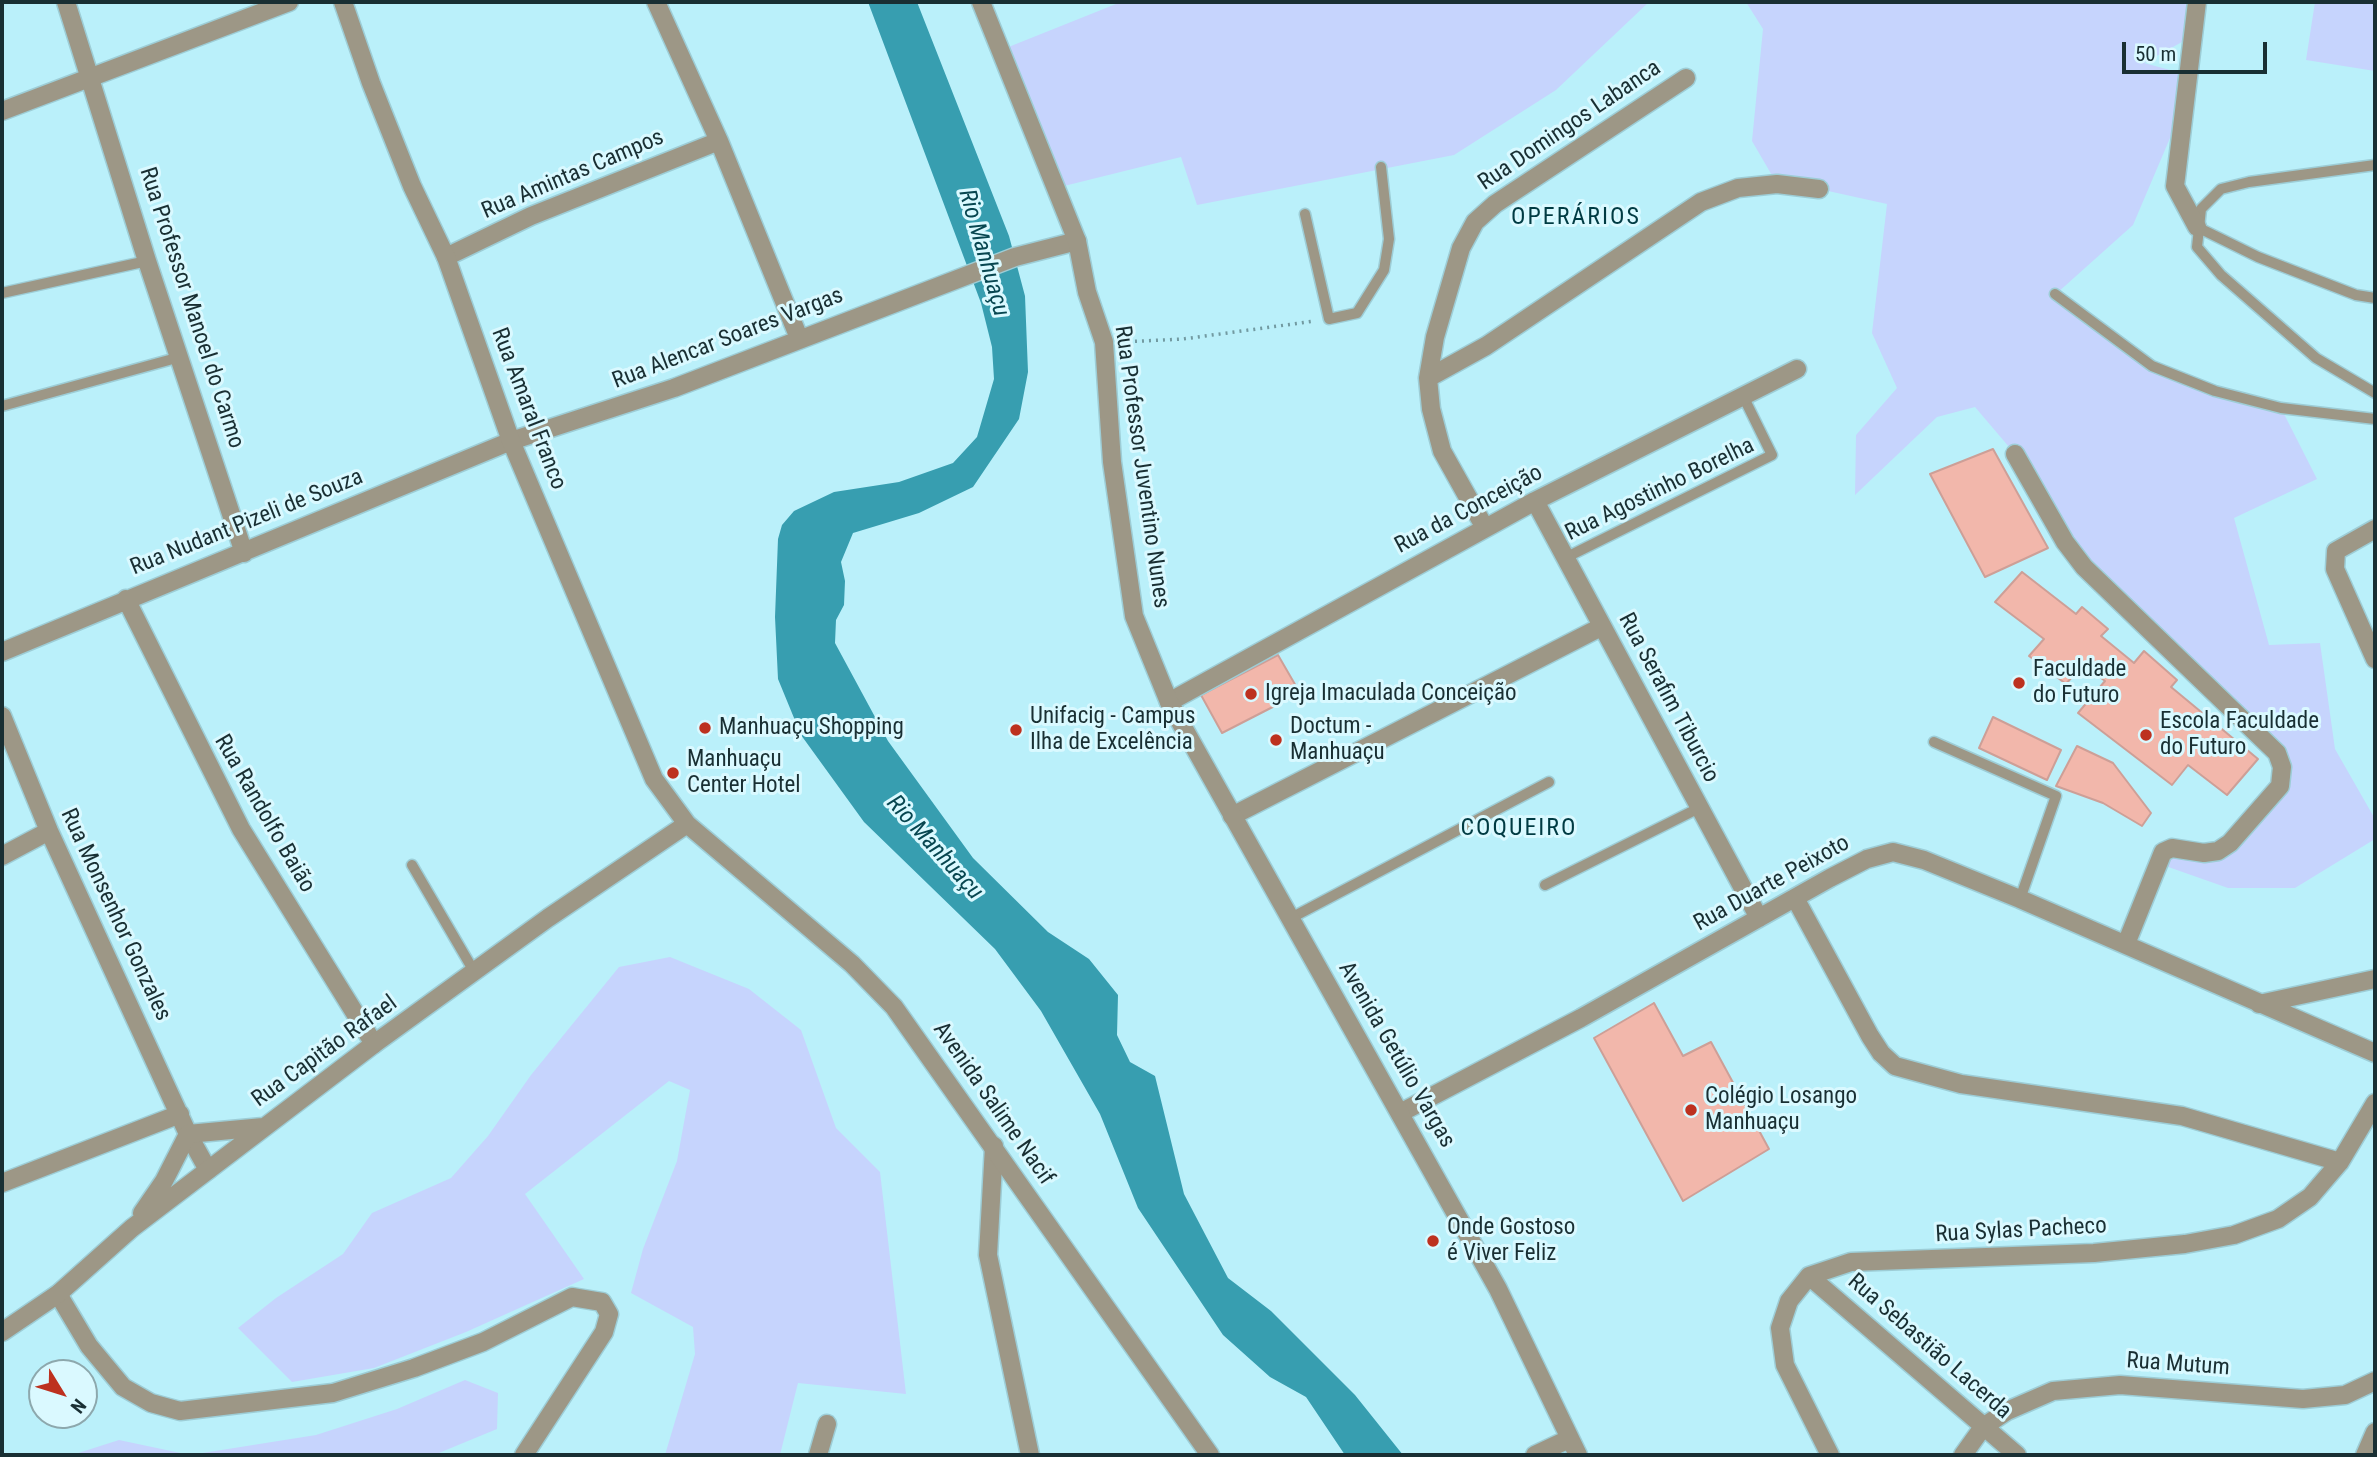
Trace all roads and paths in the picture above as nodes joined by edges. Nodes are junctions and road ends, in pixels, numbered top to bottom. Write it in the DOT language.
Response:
graph roads {
  1 [pos="66,2"];
  2 [pos="289,2"];
  3 [pos="343,2"];
  4 [pos="656,2"];
  5 [pos="981,2"];
  6 [pos="2197,2"];
  7 [pos="92,78"];
  8 [pos="1686,78"];
  9 [pos="2,111"];
  10 [pos="719,141"];
  11 [pos="2375,165"];
  12 [pos="1381,167"];
  13 [pos="1819,189"];
  14 [pos="1305,214"];
  15 [pos="2197,228"];
  16 [pos="1077,241"];
  17 [pos="446,257"];
  18 [pos="147,261"];
  19 [pos="2,293"];
  20 [pos="2055,294"];
  21 [pos="2375,298"];
  22 [pos="1329,319"];
  23 [pos="799,338"];
  24 [pos="1104,342"];
  25 [pos="180,357"];
  26 [pos="1797,369"];
  27 [pos="1428,378"];
  28 [pos="2375,393"];
  29 [pos="1743,396"];
  30 [pos="2,406"];
  31 [pos="2375,419"];
  32 [pos="510,441"];
  33 [pos="2015,454"];
  34 [pos="1535,501"];
  35 [pos="1485,528"];
  36 [pos="2375,530"];
  37 [pos="244,553"];
  38 [pos="1565,558"];
  39 [pos="126,599"];
  40 [pos="1601,627"];
  41 [pos="2,652"];
  42 [pos="2375,659"];
  43 [pos="1169,702"];
  44 [pos="2,716"];
  45 [pos="1934,742"];
  46 [pos="1549,782"];
  47 [pos="1699,808"];
  48 [pos="1231,816"];
  49 [pos="687,824"];
  50 [pos="49,831"];
  51 [pos="2,856"];
  52 [pos="412,864"];
  53 [pos="1545,885"];
  54 [pos="1795,898"];
  55 [pos="2020,900"];
  56 [pos="1291,918"];
  57 [pos="1759,918"];
  58 [pos="2126,944"];
  59 [pos="475,974"];
  60 [pos="2375,979"];
  61 [pos="2259,1004"];
  62 [pos="374,1044"];
  63 [pos="2375,1053"];
  64 [pos="2375,1103"];
  65 [pos="1402,1112"];
  66 [pos="180,1114"];
  67 [pos="265,1126"];
  68 [pos="188,1134"];
  69 [pos="994,1146"];
  70 [pos="2340,1162"];
  71 [pos="208,1170"];
  72 [pos="2,1183"];
  73 [pos="132,1228"];
  74 [pos="1809,1276"];
  75 [pos="58,1294"];
  76 [pos="2,1332"];
  77 [pos="2375,1381"];
  78 [pos="827,1424"];
  79 [pos="1983,1427"];
  80 [pos="2375,1432"];
  81 [pos="1569,1439"];
  82 [pos="1028,1447"];
  83 [pos="1199,1447"];
  84 [pos="524,1455"];
  85 [pos="818,1455"];
  86 [pos="1018,1455"];
  87 [pos="1210,1455"];
  88 [pos="1535,1455"];
  89 [pos="1578,1455"];
  90 [pos="1830,1455"];
  91 [pos="1963,1455"];
  92 [pos="2017,1455"];
  93 [pos="2365,1455"];
  1 -- 7 [label="street, Rua Professor Manoel do Carmo"];
  2 -- 7 [label="street"];
  3 -- 17 [label="street, Rua Amaral Franco"];
  4 -- 10 [label="street"];
  5 -- 16 [label="street, Rua Professor Juventino Nunes"];
  6 -- 15 [label="street"];
  7 -- 9 [label="street"];
  7 -- 18 [label="street, Rua Professor Manoel do Carmo"];
  8 -- 27 [label="street, Rua Domingos Labanca"];
  10 -- 17 [label="street, Rua Amintas Campos"];
  10 -- 23 [label="street"];
  11 -- 15 [label="lane"];
  12 -- 22 [label="lane"];
  13 -- 27 [label="street"];
  14 -- 22 [label="lane"];
  15 -- 21 [label="lane"];
  15 -- 28 [label="lane"];
  16 -- 23 [label="street, Rua Alencar Soares Vargas"];
  16 -- 24 [label="street, Rua Professor Juventino Nunes"];
  17 -- 32 [label="street, Rua Amaral Franco"];
  18 -- 19 [label="lane"];
  18 -- 25 [label="street, Rua Professor Manoel do Carmo"];
  20 -- 31 [label="lane"];
  22 -- 24 [label="path"];
  23 -- 32 [label="street, Rua Alencar Soares Vargas"];
  24 -- 43 [label="street, Rua Professor Juventino Nunes"];
  25 -- 30 [label="lane"];
  25 -- 37 [label="street, Rua Professor Manoel do Carmo"];
  26 -- 29 [label="street, Rua da Conceição"];
  27 -- 35 [label="street, Rua Domingos Labanca"];
  29 -- 34 [label="street, Rua da Conceição"];
  29 -- 38 [label="lane, Rua Agostinho Borelha"];
  32 -- 37 [label="street, Rua Nudant Pizeli de Souza"];
  32 -- 49 [label="street, Rua Amaral Franco"];
  33 -- 58 [label="street"];
  34 -- 35 [label="street, Rua da Conceição"];
  34 -- 38 [label="street, Rua Serafim Tiburcio"];
  35 -- 43 [label="street, Rua da Conceição"];
  36 -- 42 [label="street"];
  37 -- 39 [label="street, Rua Nudant Pizeli de Souza"];
  38 -- 40 [label="street, Rua Serafim Tiburcio"];
  39 -- 41 [label="street, Rua Nudant Pizeli de Souza"];
  39 -- 62 [label="street, Rua Randolfo Baião"];
  40 -- 47 [label="street, Rua Serafim Tiburcio"];
  40 -- 48 [label="street"];
  43 -- 48 [label="street, Avenida Getúlio Vargas"];
  44 -- 50 [label="street, Rua Monsenhor Gonzales"];
  45 -- 55 [label="lane"];
  46 -- 56 [label="lane"];
  47 -- 53 [label="lane"];
  47 -- 57 [label="street, Rua Serafim Tiburcio"];
  48 -- 56 [label="street, Avenida Getúlio Vargas"];
  49 -- 59 [label="street, Rua Capitão Rafael"];
  49 -- 69 [label="street, Avenida Salime Nacif"];
  50 -- 51 [label="street"];
  50 -- 66 [label="street, Rua Monsenhor Gonzales"];
  52 -- 59 [label="lane"];
  54 -- 55 [label="street, Rua Duarte Peixoto"];
  54 -- 57 [label="street, Rua Duarte Peixoto"];
  54 -- 70 [label="street"];
  55 -- 58 [label="street, Rua Duarte Peixoto"];
  56 -- 65 [label="street, Avenida Getúlio Vargas"];
  57 -- 65 [label="street, Rua Duarte Peixoto"];
  58 -- 61 [label="street, Rua Duarte Peixoto"];
  59 -- 62 [label="street, Rua Capitão Rafael"];
  60 -- 61 [label="street"];
  61 -- 63 [label="street, Rua Duarte Peixoto"];
  62 -- 67 [label="street, Rua Capitão Rafael"];
  64 -- 70 [label="street, Rua Sylas Pacheco"];
  65 -- 81 [label="street, Avenida Getúlio Vargas"];
  66 -- 68 [label="street, Rua Monsenhor Gonzales"];
  66 -- 72 [label="street"];
  67 -- 68 [label="street"];
  67 -- 71 [label="street, Rua Capitão Rafael"];
  68 -- 71 [label="street, Rua Monsenhor Gonzales"];
  68 -- 73 [label="street"];
  69 -- 82 [label="street"];
  69 -- 83 [label="street, Avenida Salime Nacif"];
  70 -- 74 [label="street, Rua Sylas Pacheco"];
  71 -- 73 [label="street, Rua Capitão Rafael"];
  73 -- 75 [label="street, Rua Capitão Rafael"];
  74 -- 79 [label="street, Rua Sebastião Lacerda"];
  74 -- 90 [label="street"];
  75 -- 76 [label="street, Rua Capitão Rafael"];
  75 -- 84 [label="street"];
  77 -- 79 [label="street, Rua Mutum"];
  78 -- 85 [label="street"];
  79 -- 91 [label="street"];
  79 -- 92 [label="street, Rua Sebastião Lacerda"];
  80 -- 93 [label="street"];
  81 -- 88 [label="street"];
  81 -- 89 [label="street, Avenida Getúlio Vargas"];
  82 -- 86 [label="street"];
  83 -- 87 [label="street, Avenida Salime Nacif"];
}
